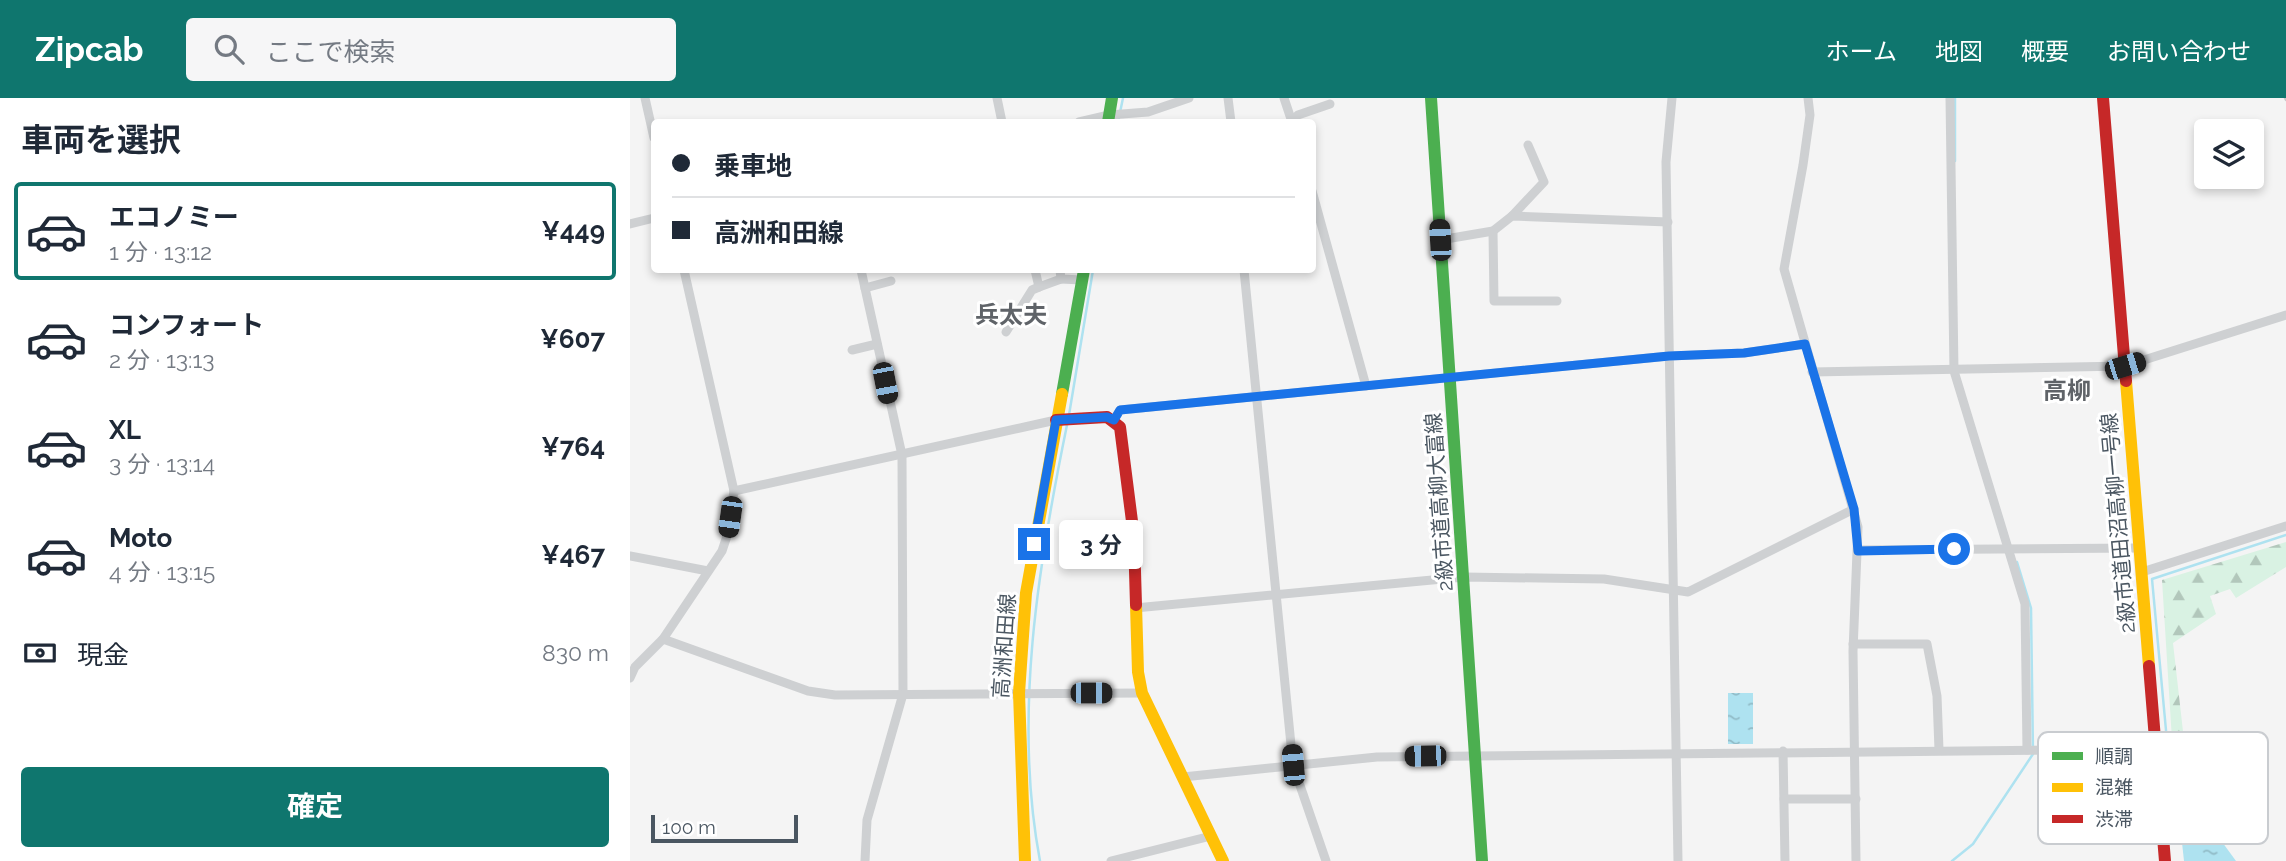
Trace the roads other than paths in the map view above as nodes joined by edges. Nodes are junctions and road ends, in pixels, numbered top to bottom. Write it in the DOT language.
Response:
graph roads {
  1 [pos="645,98"];
  2 [pos="997,98"];
  3 [pos="1112,98"];
  4 [pos="1189,98"];
  5 [pos="1228,98"];
  6 [pos="1284,98"];
  7 [pos="1431,98"];
  8 [pos="1672,98"];
  9 [pos="1808,98"];
  10 [pos="1950,98"];
  11 [pos="2103,98"];
  12 [pos="1330,104"];
  13 [pos="1001,119"];
  14 [pos="1108,119"];
  15 [pos="1231,119"];
  16 [pos="1291,119"];
  17 [pos="1295,119"];
  18 [pos="651,125"];
  19 [pos="1528,145"];
  20 [pos="1316,205"];
  21 [pos="1512,216"];
  22 [pos="651,219"];
  23 [pos="1668,222"];
  24 [pos="630,224"];
  25 [pos="1493,231"];
  26 [pos="1440,240"];
  27 [pos="685,273"];
  28 [pos="862,273"];
  29 [pos="1036,273"];
  30 [pos="1244,273"];
  31 [pos="1060,274"];
  32 [pos="1083,275"];
  33 [pos="891,281"];
  34 [pos="1039,287"];
  35 [pos="865,288"];
  36 [pos="1557,301"];
  37 [pos="2286,315"];
  38 [pos="1006,332"];
  39 [pos="877,344"];
  40 [pos="1805,344"];
  41 [pos="852,350"];
  42 [pos="1669,356"];
  43 [pos="2125,366"];
  44 [pos="1954,371"];
  45 [pos="1812,372"];
  46 [pos="1450,379"];
  47 [pos="1366,386"];
  48 [pos="1256,397"];
  49 [pos="1056,420"];
  50 [pos="1114,420"];
  51 [pos="902,455"];
  52 [pos="734,491"];
  53 [pos="1854,509"];
  54 [pos="2286,526"];
  55 [pos="2008,548"];
  56 [pos="2139,548"];
  57 [pos="1858,551"];
  58 [pos="630,556"];
  59 [pos="708,571"];
  60 [pos="2142,572"];
  61 [pos="1464,577"];
  62 [pos="1671,589"];
  63 [pos="1277,595"];
  64 [pos="1135,608"];
  65 [pos="663,639"];
  66 [pos="1853,644"];
  67 [pos="630,678"];
  68 [pos="1019,693"];
  69 [pos="1142,693"];
  70 [pos="903,694"];
  71 [pos="2155,732"];
  72 [pos="1940,750"];
  73 [pos="2027,750"];
  74 [pos="2038,750"];
  75 [pos="1783,751"];
  76 [pos="1856,751"];
  77 [pos="1675,752"];
  78 [pos="1474,755"];
  79 [pos="1293,765"];
  80 [pos="1183,778"];
  81 [pos="1784,799"];
  82 [pos="1856,799"];
  83 [pos="1211,836"];
  84 [pos="865,861"];
  85 [pos="1025,861"];
  86 [pos="1111,861"];
  87 [pos="1223,861"];
  88 [pos="1326,861"];
  89 [pos="1482,861"];
  90 [pos="1678,861"];
  91 [pos="1785,861"];
  92 [pos="1856,861"];
  1 -- 18 [label="street"];
  2 -- 13 [label="street"];
  3 -- 14 [label="street"];
  4 -- 14 [label="street"];
  5 -- 15 [label="street"];
  6 -- 16 [label="street"];
  7 -- 26 [label="street, 2級市道高柳大富線"];
  8 -- 23 [label="street"];
  9 -- 40 [label="street"];
  10 -- 44 [label="street"];
  11 -- 43 [label="street, 2級市道田沼高柳一号線"];
  12 -- 17 [label="street"];
  19 -- 21 [label="street"];
  20 -- 47 [label="street"];
  21 -- 23 [label="street"];
  21 -- 25 [label="street"];
  22 -- 24 [label="street"];
  23 -- 42 [label="street"];
  25 -- 26 [label="street"];
  25 -- 36 [label="street"];
  26 -- 46 [label="street, 2級市道高柳大富線"];
  27 -- 52 [label="street"];
  28 -- 35 [label="street"];
  29 -- 34 [label="street"];
  30 -- 48 [label="street"];
  31 -- 32 [label="street"];
  31 -- 34 [label="street"];
  32 -- 49 [label="street, 高洲和田線"];
  33 -- 35 [label="street"];
  34 -- 38 [label="street"];
  35 -- 39 [label="street"];
  37 -- 43 [label="street"];
  39 -- 41 [label="street"];
  39 -- 51 [label="street"];
  40 -- 42 [label="street"];
  40 -- 45 [label="street"];
  42 -- 46 [label="street"];
  42 -- 62 [label="street"];
  43 -- 44 [label="street"];
  43 -- 56 [label="street, 2級市道田沼高柳一号線"];
  44 -- 45 [label="street"];
  44 -- 55 [label="street"];
  45 -- 53 [label="street"];
  46 -- 47 [label="street"];
  46 -- 61 [label="street, 2級市道高柳大富線"];
  47 -- 48 [label="street"];
  48 -- 50 [label="street"];
  48 -- 63 [label="street"];
  49 -- 50 [label="street"];
  49 -- 51 [label="street"];
  49 -- 68 [label="street, 高洲和田線"];
  50 -- 64 [label="street"];
  51 -- 52 [label="street"];
  51 -- 70 [label="street"];
  52 -- 59 [label="street"];
  53 -- 57 [label="street"];
  53 -- 62 [label="street"];
  54 -- 60 [label="street"];
  55 -- 56 [label="street"];
  55 -- 57 [label="street"];
  55 -- 73 [label="street"];
  56 -- 60 [label="street, 2級市道田沼高柳一号線"];
  57 -- 66 [label="street"];
  58 -- 59 [label="street"];
  59 -- 65 [label="street"];
  60 -- 71 [label="street, 2級市道田沼高柳一号線"];
  61 -- 62 [label="street"];
  61 -- 63 [label="street"];
  61 -- 78 [label="street, 2級市道高柳大富線"];
  62 -- 77 [label="street"];
  63 -- 64 [label="street"];
  63 -- 79 [label="street"];
  64 -- 69 [label="street"];
  65 -- 67 [label="street"];
  65 -- 70 [label="street"];
  66 -- 72 [label="street"];
  66 -- 76 [label="street"];
  68 -- 69 [label="street"];
  68 -- 70 [label="street"];
  68 -- 85 [label="street, 高洲和田線"];
  69 -- 80 [label="street"];
  70 -- 84 [label="street"];
  72 -- 73 [label="street"];
  72 -- 76 [label="street"];
  73 -- 74 [label="street"];
  75 -- 76 [label="street"];
  75 -- 77 [label="street"];
  75 -- 81 [label="street"];
  76 -- 82 [label="street"];
  77 -- 78 [label="street"];
  77 -- 90 [label="street"];
  78 -- 79 [label="street"];
  78 -- 89 [label="street, 2級市道高柳大富線"];
  79 -- 80 [label="street"];
  79 -- 88 [label="street"];
  80 -- 83 [label="street"];
  81 -- 82 [label="street"];
  81 -- 91 [label="street"];
  82 -- 92 [label="street"];
  83 -- 86 [label="street"];
  83 -- 87 [label="street"];
}
